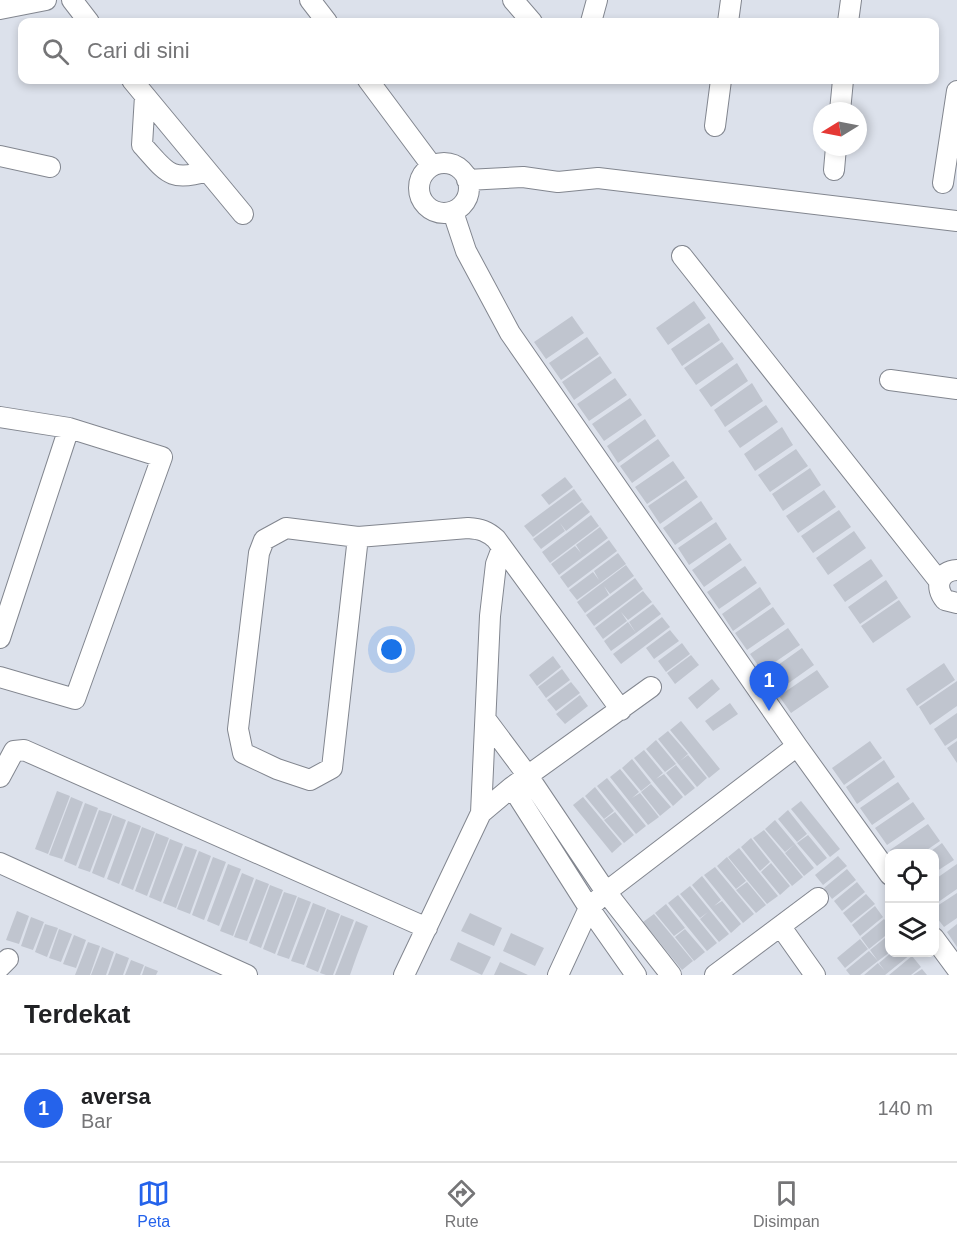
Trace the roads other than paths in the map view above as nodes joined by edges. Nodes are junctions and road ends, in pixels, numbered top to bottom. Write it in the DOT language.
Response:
graph roads {
  1 [pos="46,0"];
  2 [pos="72,0"];
  3 [pos="310,0"];
  4 [pos="597,0"];
  5 [pos="731,0"];
  6 [pos="850,0"];
  7 [pos="516,1"];
  8 [pos="0,9"];
  9 [pos="86,18"];
  10 [pos="324,18"];
  11 [pos="529,18"];
  12 [pos="592,18"];
  13 [pos="729,18"];
  14 [pos="848,18"];
  15 [pos="135,84"];
  16 [pos="371,84"];
  17 [pos="720,84"];
  18 [pos="843,84"];
  19 [pos="957,91"];
  20 [pos="145,96"];
  21 [pos="841,102"];
  22 [pos="715,126"];
  23 [pos="0,156"];
  24 [pos="835,156"];
  25 [pos="432,166"];
  26 [pos="50,167"];
  27 [pos="834,170"];
  28 [pos="207,171"];
  29 [pos="467,180"];
  30 [pos="943,183"];
  31 [pos="453,212"];
  32 [pos="243,214"];
  33 [pos="957,221"];
  34 [pos="682,256"];
  35 [pos="890,380"];
  36 [pos="957,389"];
  37 [pos="0,417"];
  38 [pos="69,428"];
  39 [pos="358,537"];
  40 [pos="502,548"];
  41 [pos="957,570"];
  42 [pos="939,581"];
  43 [pos="957,603"];
  44 [pos="0,638"];
  45 [pos="0,677"];
  46 [pos="651,687"];
  47 [pos="621,710"];
  48 [pos="487,721"];
  49 [pos="797,746"];
  50 [pos="528,776"];
  51 [pos="0,777"];
  52 [pos="512,787"];
  53 [pos="481,813"];
  54 [pos="0,863"];
  55 [pos="885,868"];
  56 [pos="606,892"];
  57 [pos="818,898"];
  58 [pos="589,908"];
  59 [pos="781,927"];
  60 [pos="427,928"];
  61 [pos="939,945"];
  62 [pos="957,969"];
  63 [pos="247,975"];
  64 [pos="404,975"];
  65 [pos="558,975"];
  66 [pos="636,975"];
  67 [pos="670,975"];
  68 [pos="715,975"];
  69 [pos="815,975"];
  1 -- 8 [label="street"];
  2 -- 9 [label="street"];
  3 -- 10 [label="street"];
  4 -- 12 [label="street"];
  5 -- 13 [label="street"];
  6 -- 14 [label="street"];
  7 -- 11 [label="street"];
  15 -- 20 [label="street"];
  16 -- 25 [label="street"];
  17 -- 22 [label="street"];
  18 -- 21 [label="street"];
  19 -- 30 [label="street"];
  20 -- 28 [label="street"];
  20 -- 28 [label="street"];
  23 -- 26 [label="street"];
  24 -- 27 [label="street"];
  25 -- 29 [label="street"];
  25 -- 31 [label="street"];
  28 -- 32 [label="street"];
  29 -- 31 [label="street"];
  29 -- 33 [label="street"];
  31 -- 49 [label="street"];
  34 -- 42 [label="street"];
  35 -- 36 [label="street"];
  37 -- 38 [label="street"];
  38 -- 44 [label="street"];
  38 -- 45 [label="street"];
  39 -- 39 [label="street"];
  39 -- 40 [label="street"];
  40 -- 47 [label="street"];
  40 -- 48 [label="street"];
  41 -- 42 [label="street"];
  42 -- 43 [label="street"];
  46 -- 47 [label="street"];
  47 -- 50 [label="street"];
  48 -- 50 [label="street"];
  48 -- 53 [label="street"];
  49 -- 55 [label="street"];
  49 -- 56 [label="street"];
  50 -- 52 [label="street"];
  50 -- 56 [label="street"];
  51 -- 60 [label="street"];
  52 -- 53 [label="street"];
  52 -- 58 [label="street"];
  53 -- 60 [label="street"];
  54 -- 63 [label="street"];
  56 -- 58 [label="street"];
  56 -- 67 [label="street"];
  57 -- 59 [label="street"];
  58 -- 65 [label="street"];
  58 -- 66 [label="street"];
  59 -- 68 [label="street"];
  59 -- 69 [label="street"];
  60 -- 64 [label="street"];
  61 -- 62 [label="street"];
}
